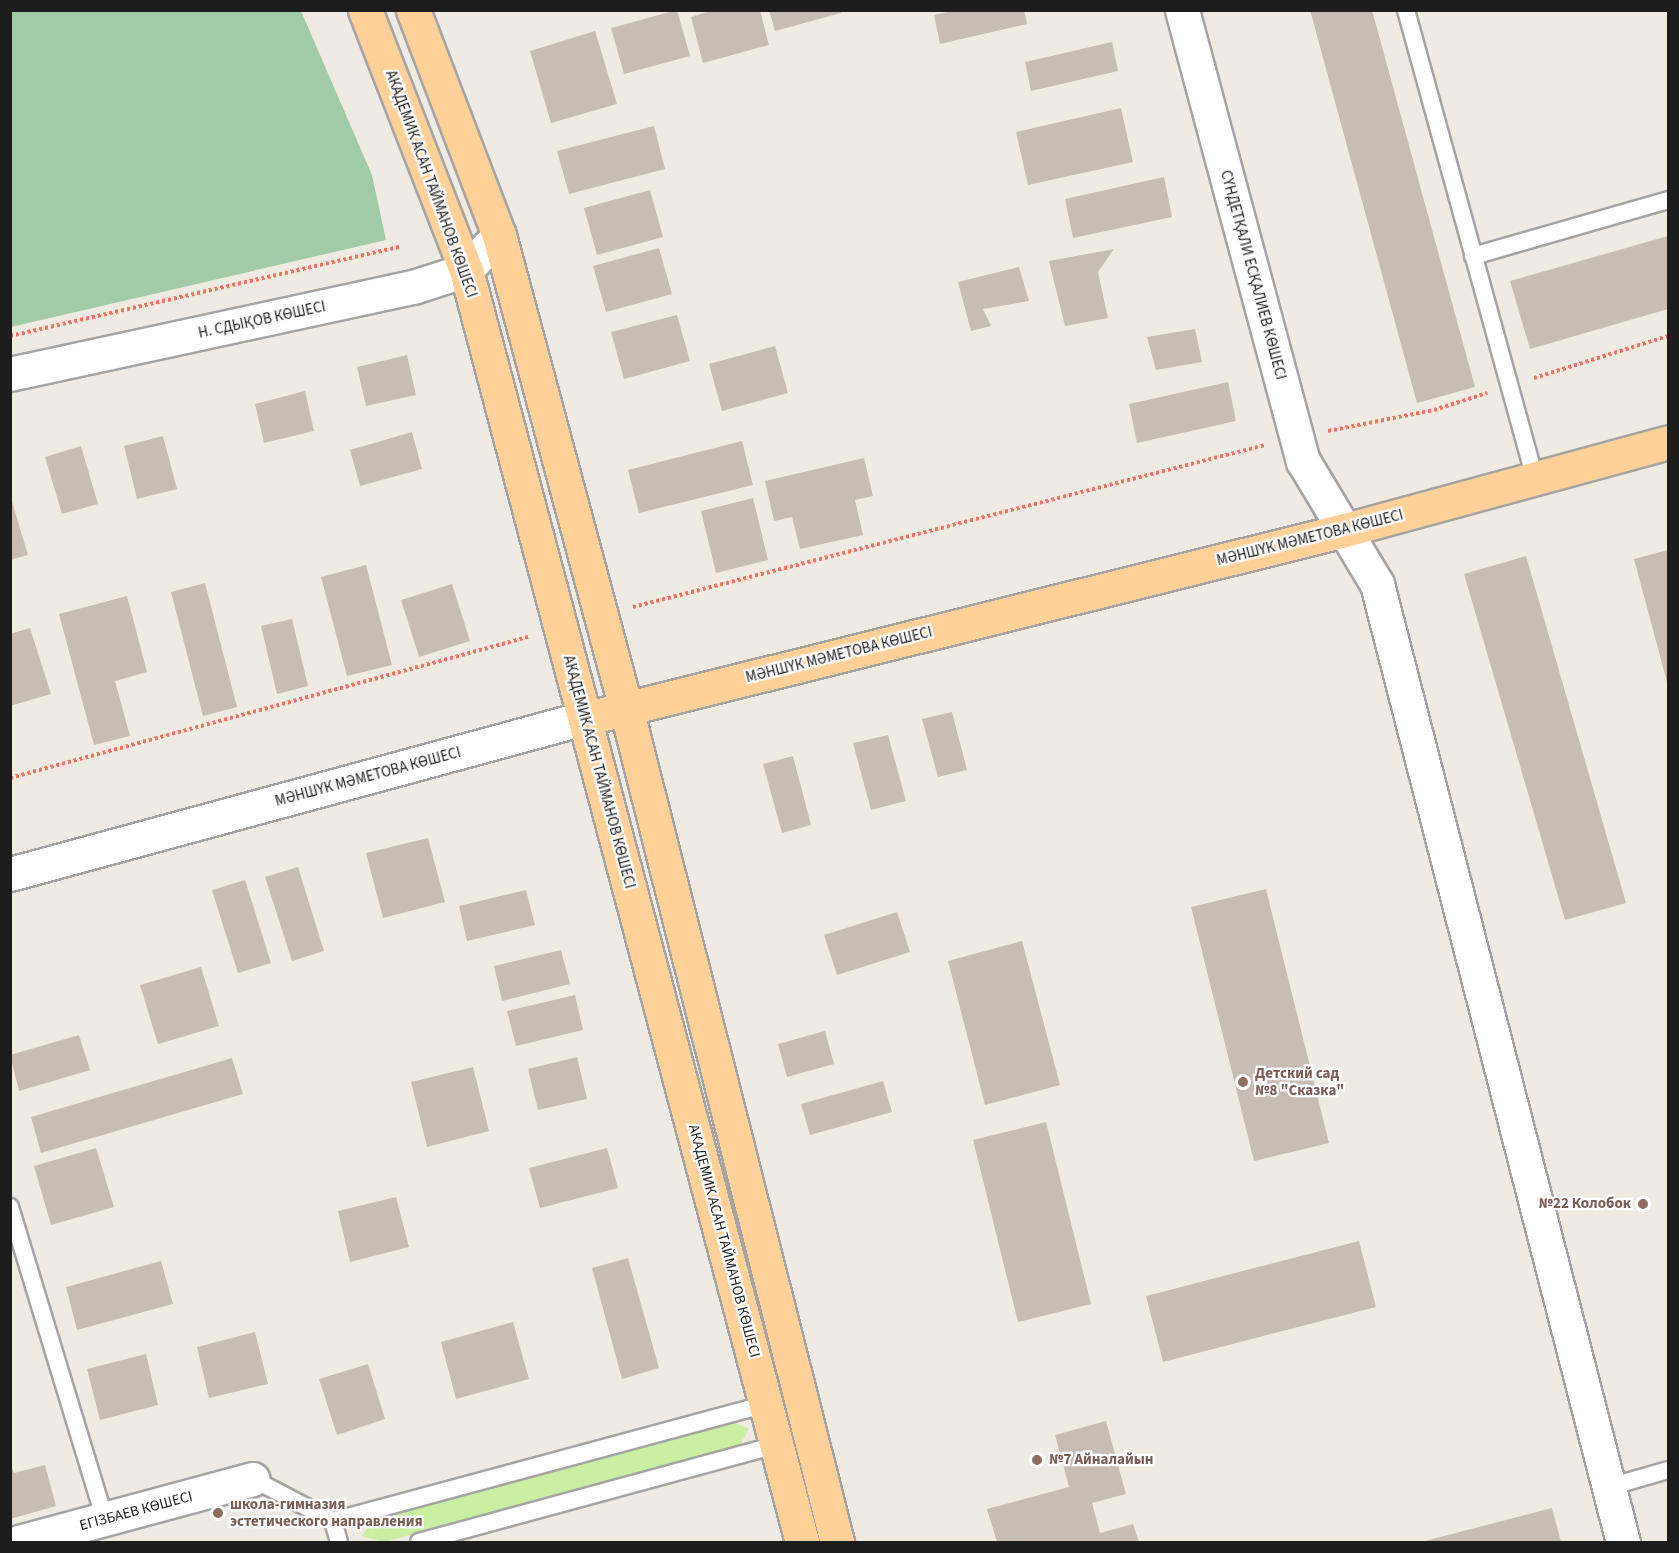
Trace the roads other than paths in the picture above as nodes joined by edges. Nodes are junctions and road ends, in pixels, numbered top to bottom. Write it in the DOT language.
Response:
graph roads {
  1 [pos="365,10"];
  2 [pos="1182,10"];
  3 [pos="1406,10"];
  4 [pos="420,12"];
  5 [pos="1668,200"];
  6 [pos="499,235"];
  7 [pos="1473,256"];
  8 [pos="466,270"];
  9 [pos="10,374"];
  10 [pos="1668,442"];
  11 [pos="1535,478"];
  12 [pos="1345,530"];
  13 [pos="626,708"];
  14 [pos="584,718"];
  15 [pos="10,874"];
  16 [pos="10,1207"];
  17 [pos="766,1404"];
  18 [pos="777,1445"];
  19 [pos="1668,1470"];
  20 [pos="253,1479"];
  21 [pos="1609,1487"];
  22 [pos="105,1519"];
  23 [pos="333,1521"];
  24 [pos="19,1542"];
  25 [pos="339,1542"];
  26 [pos="419,1542"];
  27 [pos="802,1542"];
  28 [pos="837,1542"];
  29 [pos="1623,1542"];
  1 -- 8 [label="main road, АКАДЕМИК АСАН ТАЙМАНОВ КӨШЕСІ"];
  2 -- 12 [label="street, СҮНДЕТҚАЛИ ЕСҚАЛИЕВ КӨШЕСІ"];
  3 -- 7 [label="lane"];
  4 -- 6 [label="main road"];
  5 -- 7 [label="lane"];
  6 -- 8 [label="street, Н. СДЫҚОВ КӨШЕСІ"];
  6 -- 13 [label="main road"];
  7 -- 11 [label="lane"];
  8 -- 9 [label="street, Н. СДЫҚОВ КӨШЕСІ"];
  8 -- 14 [label="main road, АКАДЕМИК АСАН ТАЙМАНОВ КӨШЕСІ"];
  10 -- 11 [label="main road, МӘНШҮК МӘМЕТОВА КӨШЕСІ"];
  11 -- 12 [label="main road, МӘНШҮК МӘМЕТОВА КӨШЕСІ"];
  12 -- 13 [label="main road, МӘНШҮК МӘМЕТОВА КӨШЕСІ"];
  12 -- 21 [label="street, СҮНДЕТҚАЛИ ЕСҚАЛИЕВ КӨШЕСІ"];
  13 -- 14 [label="main road, МӘНШҮК МӘМЕТОВА КӨШЕСІ"];
  13 -- 28 [label="main road"];
  14 -- 15 [label="street, МӘНШҮК МӘМЕТОВА КӨШЕСІ"];
  14 -- 17 [label="main road, АКАДЕМИК АСАН ТАЙМАНОВ КӨШЕСІ"];
  16 -- 22 [label="lane"];
  17 -- 18 [label="main road, АКАДЕМИК АСАН ТАЙМАНОВ КӨШЕСІ"];
  17 -- 23 [label="lane"];
  18 -- 26 [label="lane"];
  18 -- 27 [label="main road, АКАДЕМИК АСАН ТАЙМАНОВ КӨШЕСІ"];
  19 -- 21 [label="lane"];
  20 -- 22 [label="street, ЕГІЗБАЕВ КӨШЕСІ"];
  20 -- 23 [label="lane"];
  21 -- 29 [label="street, СҮНДЕТҚАЛИ ЕСҚАЛИЕВ КӨШЕСІ"];
  22 -- 24 [label="street, ЕГІЗБАЕВ КӨШЕСІ"];
  23 -- 25 [label="lane"];
}
